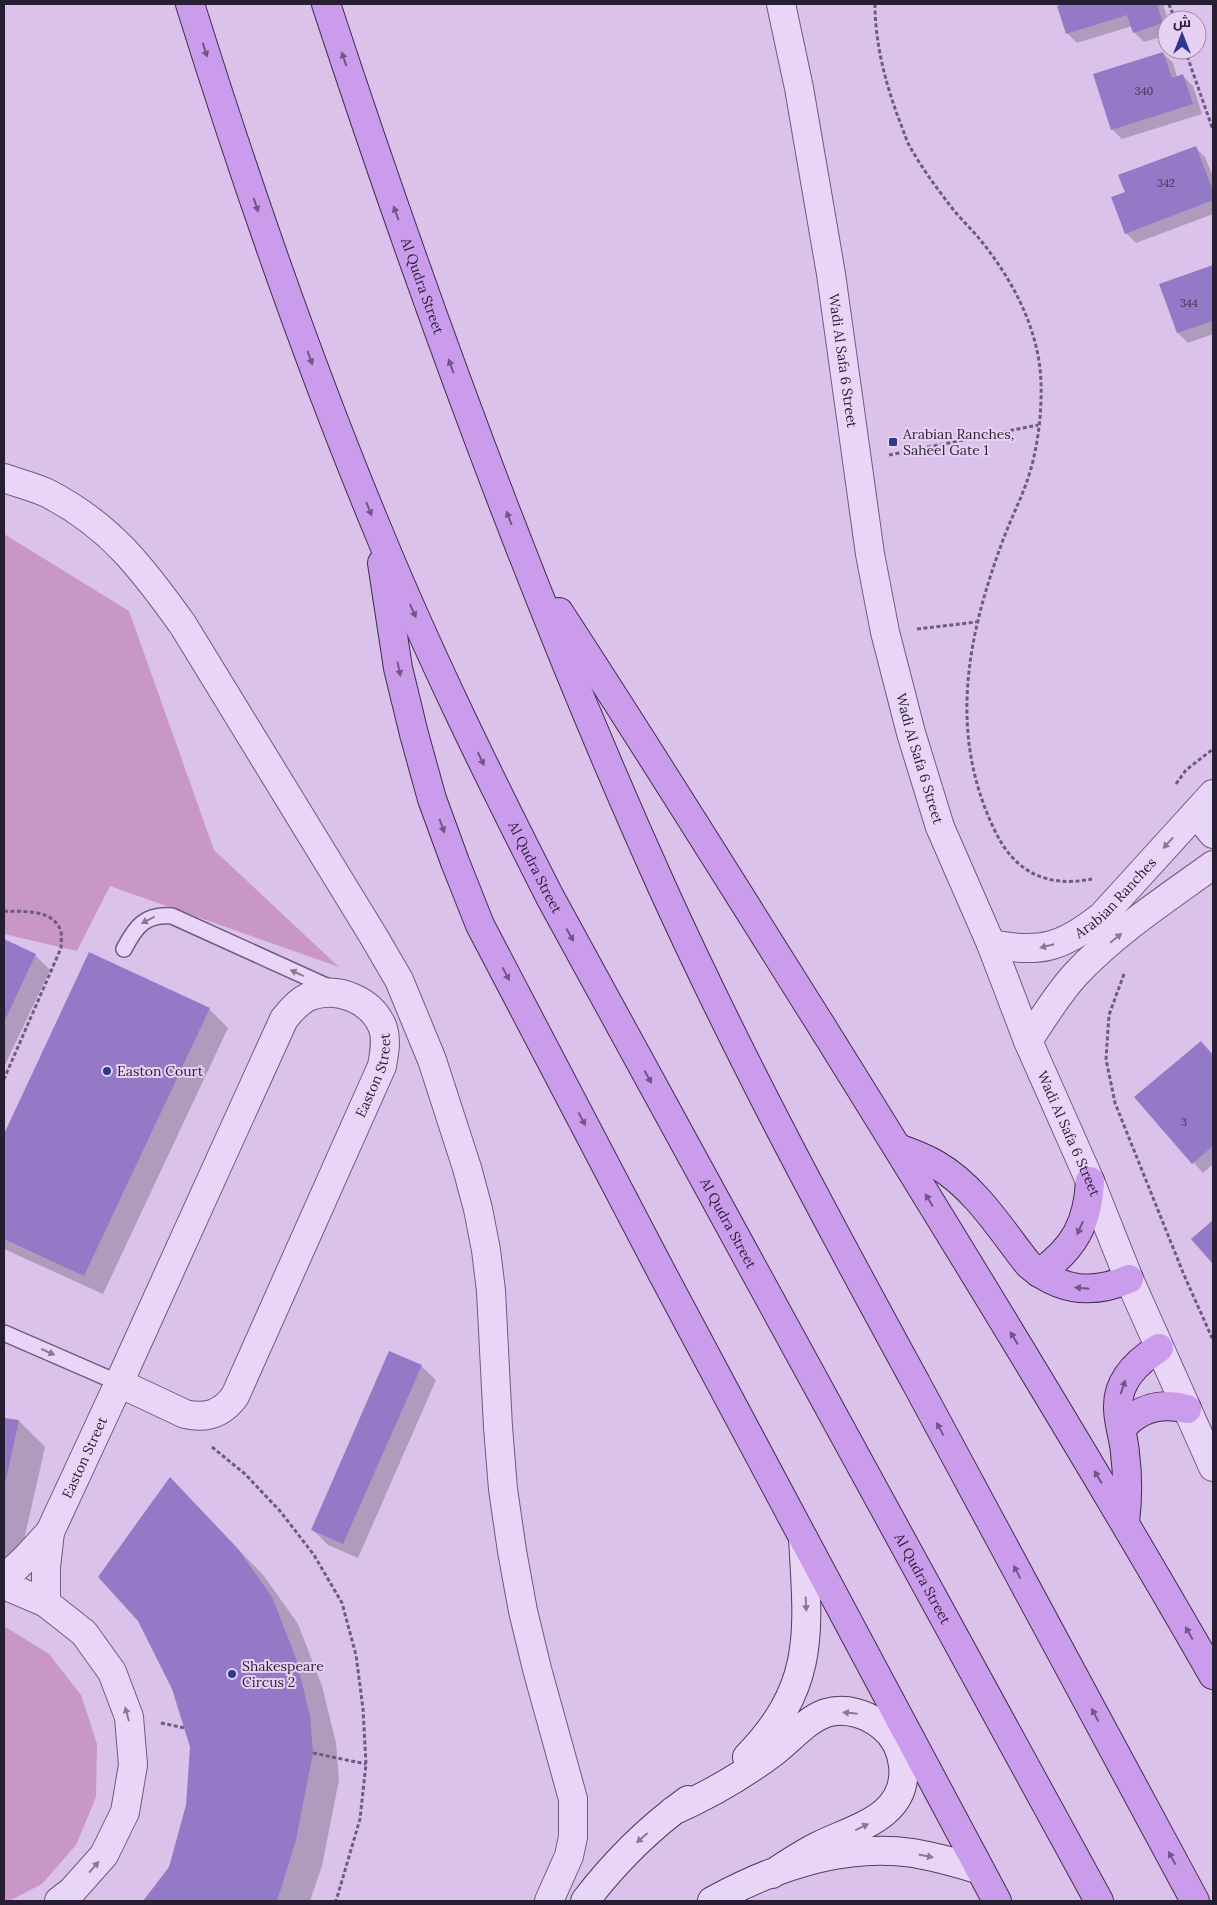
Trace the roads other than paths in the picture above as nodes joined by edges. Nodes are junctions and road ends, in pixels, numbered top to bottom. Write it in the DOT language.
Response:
graph roads {
  1 [pos="190,4"];
  2 [pos="326,4"];
  3 [pos="782,4"];
  4 [pos="4,478"];
  5 [pos="379,534"];
  6 [pos="527,563"];
  7 [pos="1205,803"];
  8 [pos="1213,834"];
  9 [pos="1213,865"];
  10 [pos="991,944"];
  11 [pos="124,949"];
  12 [pos="342,993"];
  13 [pos="1028,1041"];
  14 [pos="898,1148"];
  15 [pos="1090,1181"];
  16 [pos="1039,1273"];
  17 [pos="1129,1278"];
  18 [pos="4,1333"];
  19 [pos="1160,1348"];
  20 [pos="118,1383"];
  21 [pos="1187,1409"];
  22 [pos="1122,1428"];
  23 [pos="1213,1467"];
  24 [pos="1125,1522"];
  25 [pos="50,1532"];
  26 [pos="803,1538"];
  27 [pos="4,1579"];
  28 [pos="4,1585"];
  29 [pos="46,1603"];
  30 [pos="1213,1675"];
  31 [pos="673,1811"];
  32 [pos="980,1870"];
  33 [pos="772,1874"];
  34 [pos="70,1898"];
  35 [pos="549,1901"];
  36 [pos="585,1901"];
  37 [pos="712,1901"];
  38 [pos="997,1901"];
  39 [pos="1099,1901"];
  40 [pos="1195,1901"];
  1 -- 5 [label="main road, Al Qudra Street, one-way"];
  6 -- 2 [label="main road, Al Qudra Street, one-way"];
  3 -- 10 [label="street, Wadi Al Safa 6 Street"];
  4 -- 35 [label="street"];
  5 -- 26 [label="main road, Al Qudra Street, one-way"];
  5 -- 39 [label="main road, Al Qudra Street, one-way"];
  6 -- 14 [label="main road, Al Qudra Street"];
  40 -- 6 [label="main road, Al Qudra Street, one-way"];
  7 -- 8 [label="street"];
  7 -- 10 [label="street, Arabian Ranches, one-way"];
  13 -- 9 [label="street, one-way"];
  10 -- 13 [label="street, Wadi Al Safa 6 Street"];
  12 -- 11 [label="lane, one-way"];
  12 -- 20 [label="street, Easton Street"];
  12 -- 20 [label="street, Easton Street"];
  13 -- 15 [label="street, Wadi Al Safa 6 Street"];
  14 -- 16 [label="main road"];
  24 -- 14 [label="main road, Al Qudra Street, one-way"];
  15 -- 16 [label="main road, one-way"];
  15 -- 17 [label="street, Wadi Al Safa 6 Street"];
  17 -- 16 [label="main road, one-way"];
  17 -- 19 [label="street, Wadi Al Safa 6 Street"];
  18 -- 20 [label="lane, one-way"];
  19 -- 21 [label="street, Wadi Al Safa 6 Street"];
  22 -- 19 [label="main road, one-way"];
  20 -- 25 [label="street, Easton Street"];
  21 -- 22 [label="main road"];
  21 -- 23 [label="street, Wadi Al Safa 6 Street"];
  22 -- 24 [label="main road"];
  30 -- 24 [label="main road, Al Qudra Street, one-way"];
  25 -- 27 [label="street, Easton Street"];
  25 -- 29 [label="street, Easton Street"];
  26 -- 31 [label="street, one-way"];
  26 -- 32 [label="main road, Al Qudra Street"];
  28 -- 29 [label="street"];
  34 -- 29 [label="street, one-way"];
  33 -- 31 [label="street, one-way"];
  31 -- 36 [label="street, one-way"];
  33 -- 32 [label="street, one-way"];
  32 -- 38 [label="main road, Al Qudra Street"];
  33 -- 37 [label="street"];
}
